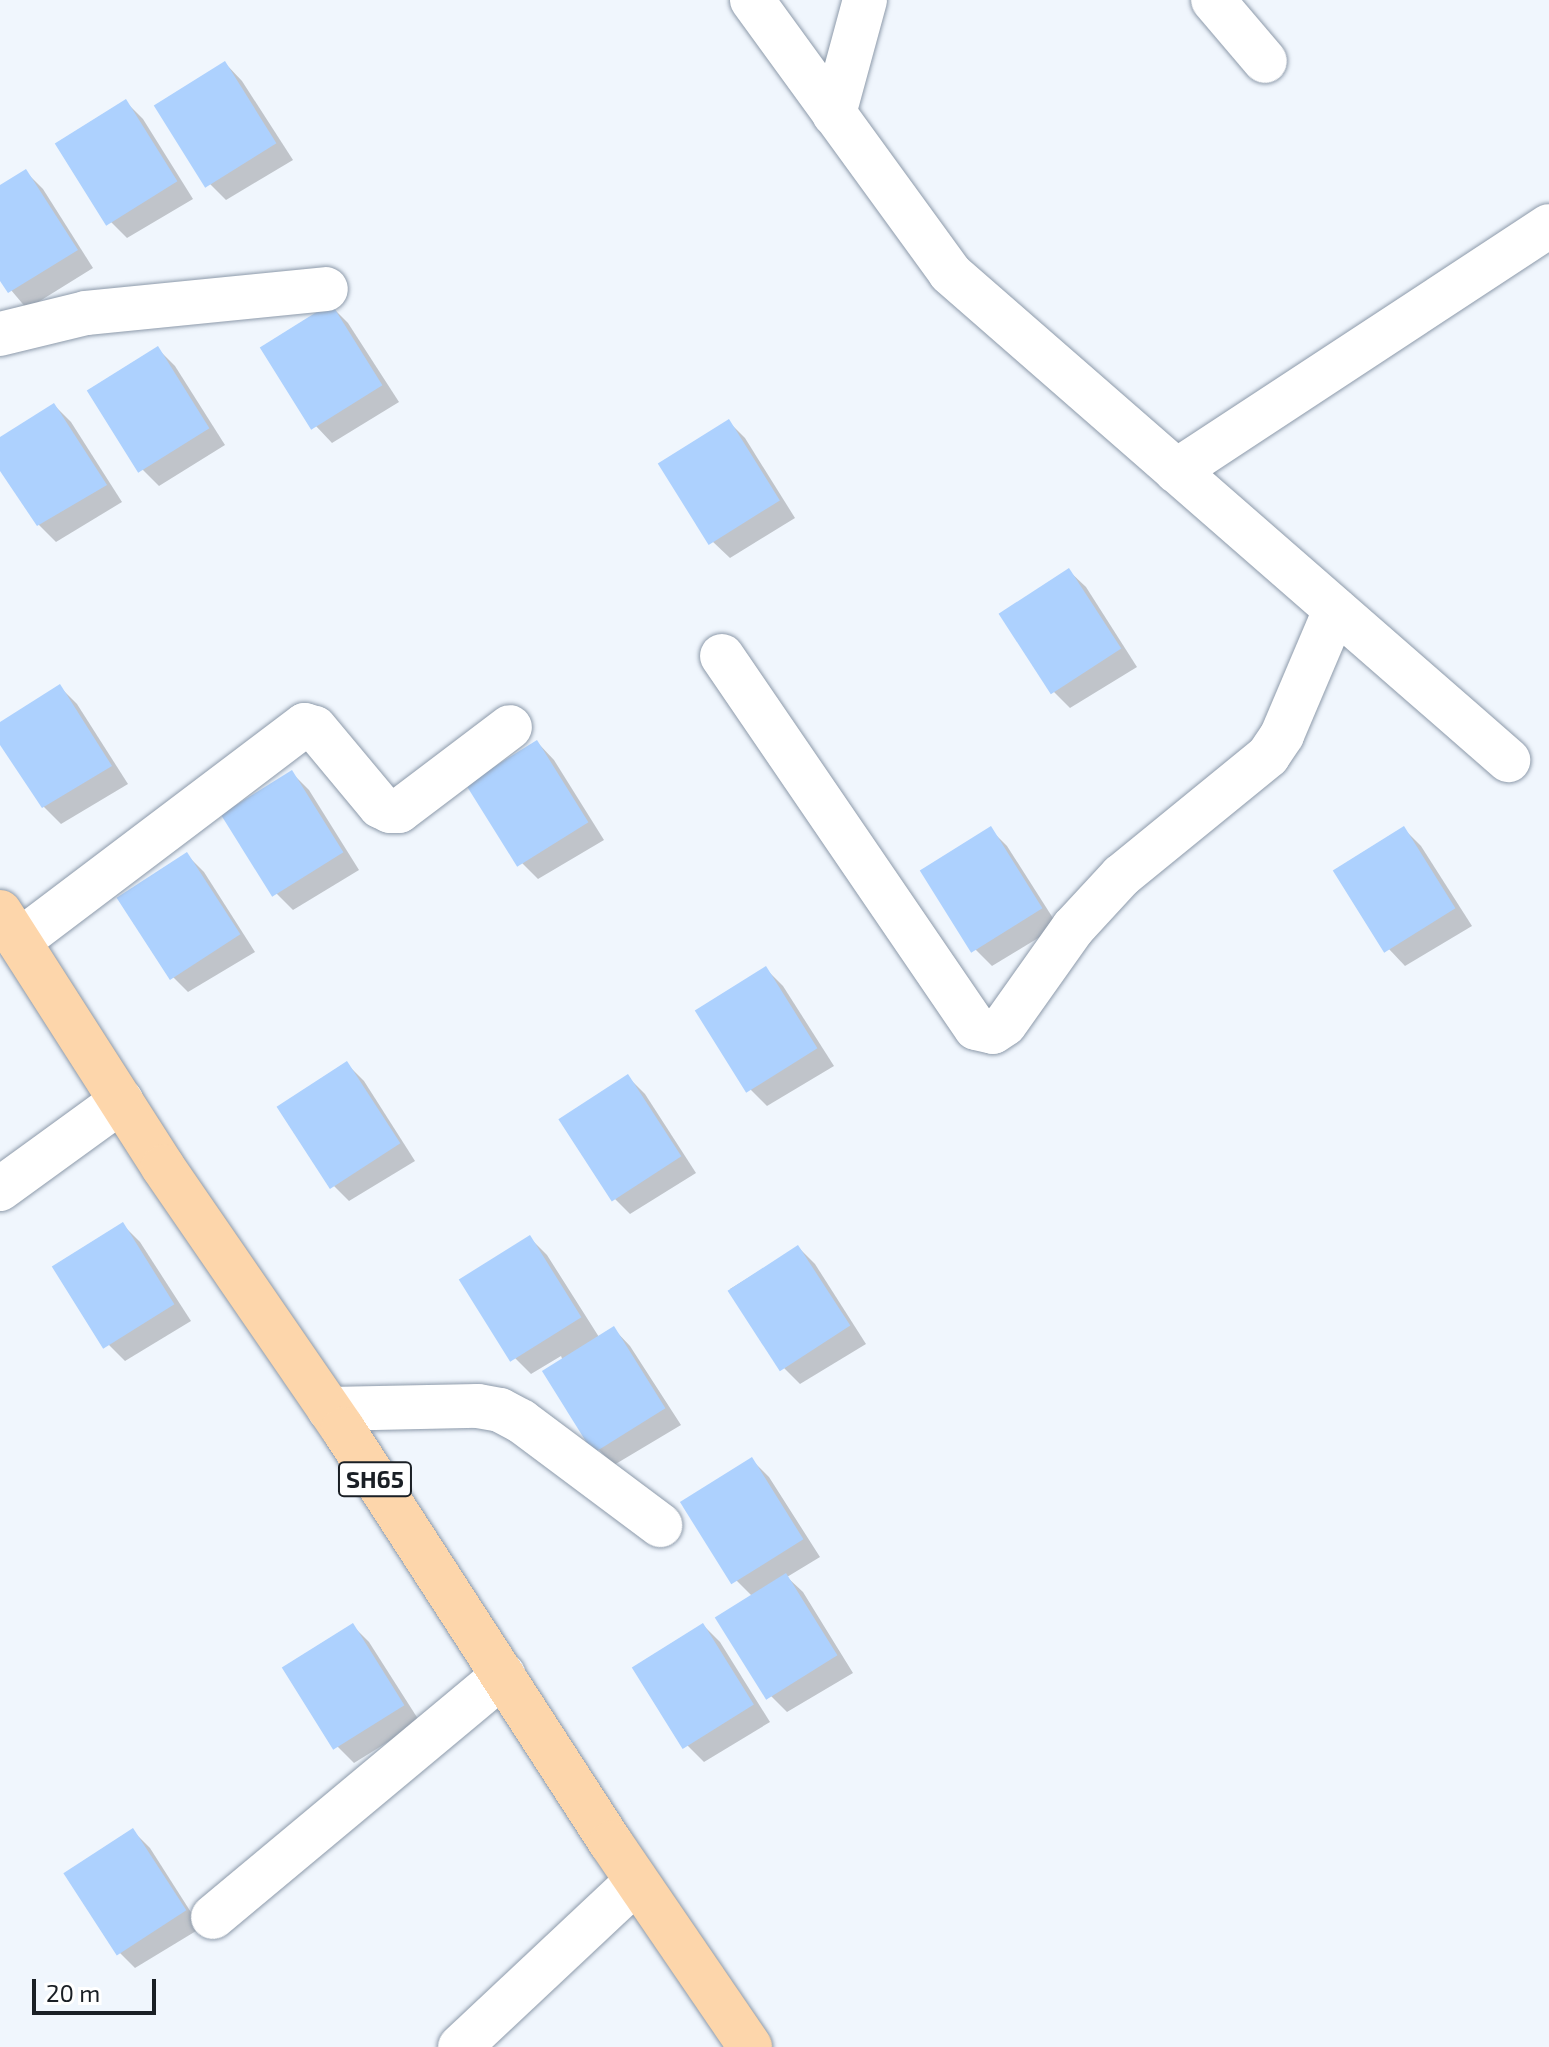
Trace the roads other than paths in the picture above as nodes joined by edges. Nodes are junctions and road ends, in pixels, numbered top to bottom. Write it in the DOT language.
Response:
graph roads {
  1 [pos="752,0"];
  2 [pos="865,0"];
  3 [pos="1213,0"];
  4 [pos="1265,61"];
  5 [pos="834,114"];
  6 [pos="1549,226"];
  7 [pos="326,289"];
  8 [pos="0,334"];
  9 [pos="1176,471"];
  10 [pos="1335,610"];
  11 [pos="722,656"];
  12 [pos="510,727"];
  13 [pos="1508,760"];
  14 [pos="9,926"];
  15 [pos="121,1101"];
  16 [pos="0,1189"];
  17 [pos="329,1409"];
  18 [pos="660,1525"];
  19 [pos="503,1675"];
  20 [pos="636,1882"];
  21 [pos="213,1917"];
  22 [pos="460,2047"];
  23 [pos="750,2047"];
  1 -- 5 [label="street"];
  2 -- 5 [label="street"];
  3 -- 4 [label="street"];
  5 -- 9 [label="street"];
  6 -- 9 [label="street"];
  7 -- 8 [label="street"];
  9 -- 10 [label="street"];
  10 -- 11 [label="street"];
  10 -- 13 [label="street"];
  12 -- 14 [label="street"];
  14 -- 15 [label="main road, SH65"];
  15 -- 16 [label="street"];
  15 -- 17 [label="main road, SH65"];
  17 -- 18 [label="street"];
  17 -- 19 [label="main road, SH65"];
  19 -- 20 [label="main road, SH65"];
  19 -- 21 [label="street"];
  20 -- 22 [label="street"];
  20 -- 23 [label="main road, SH65"];
}
